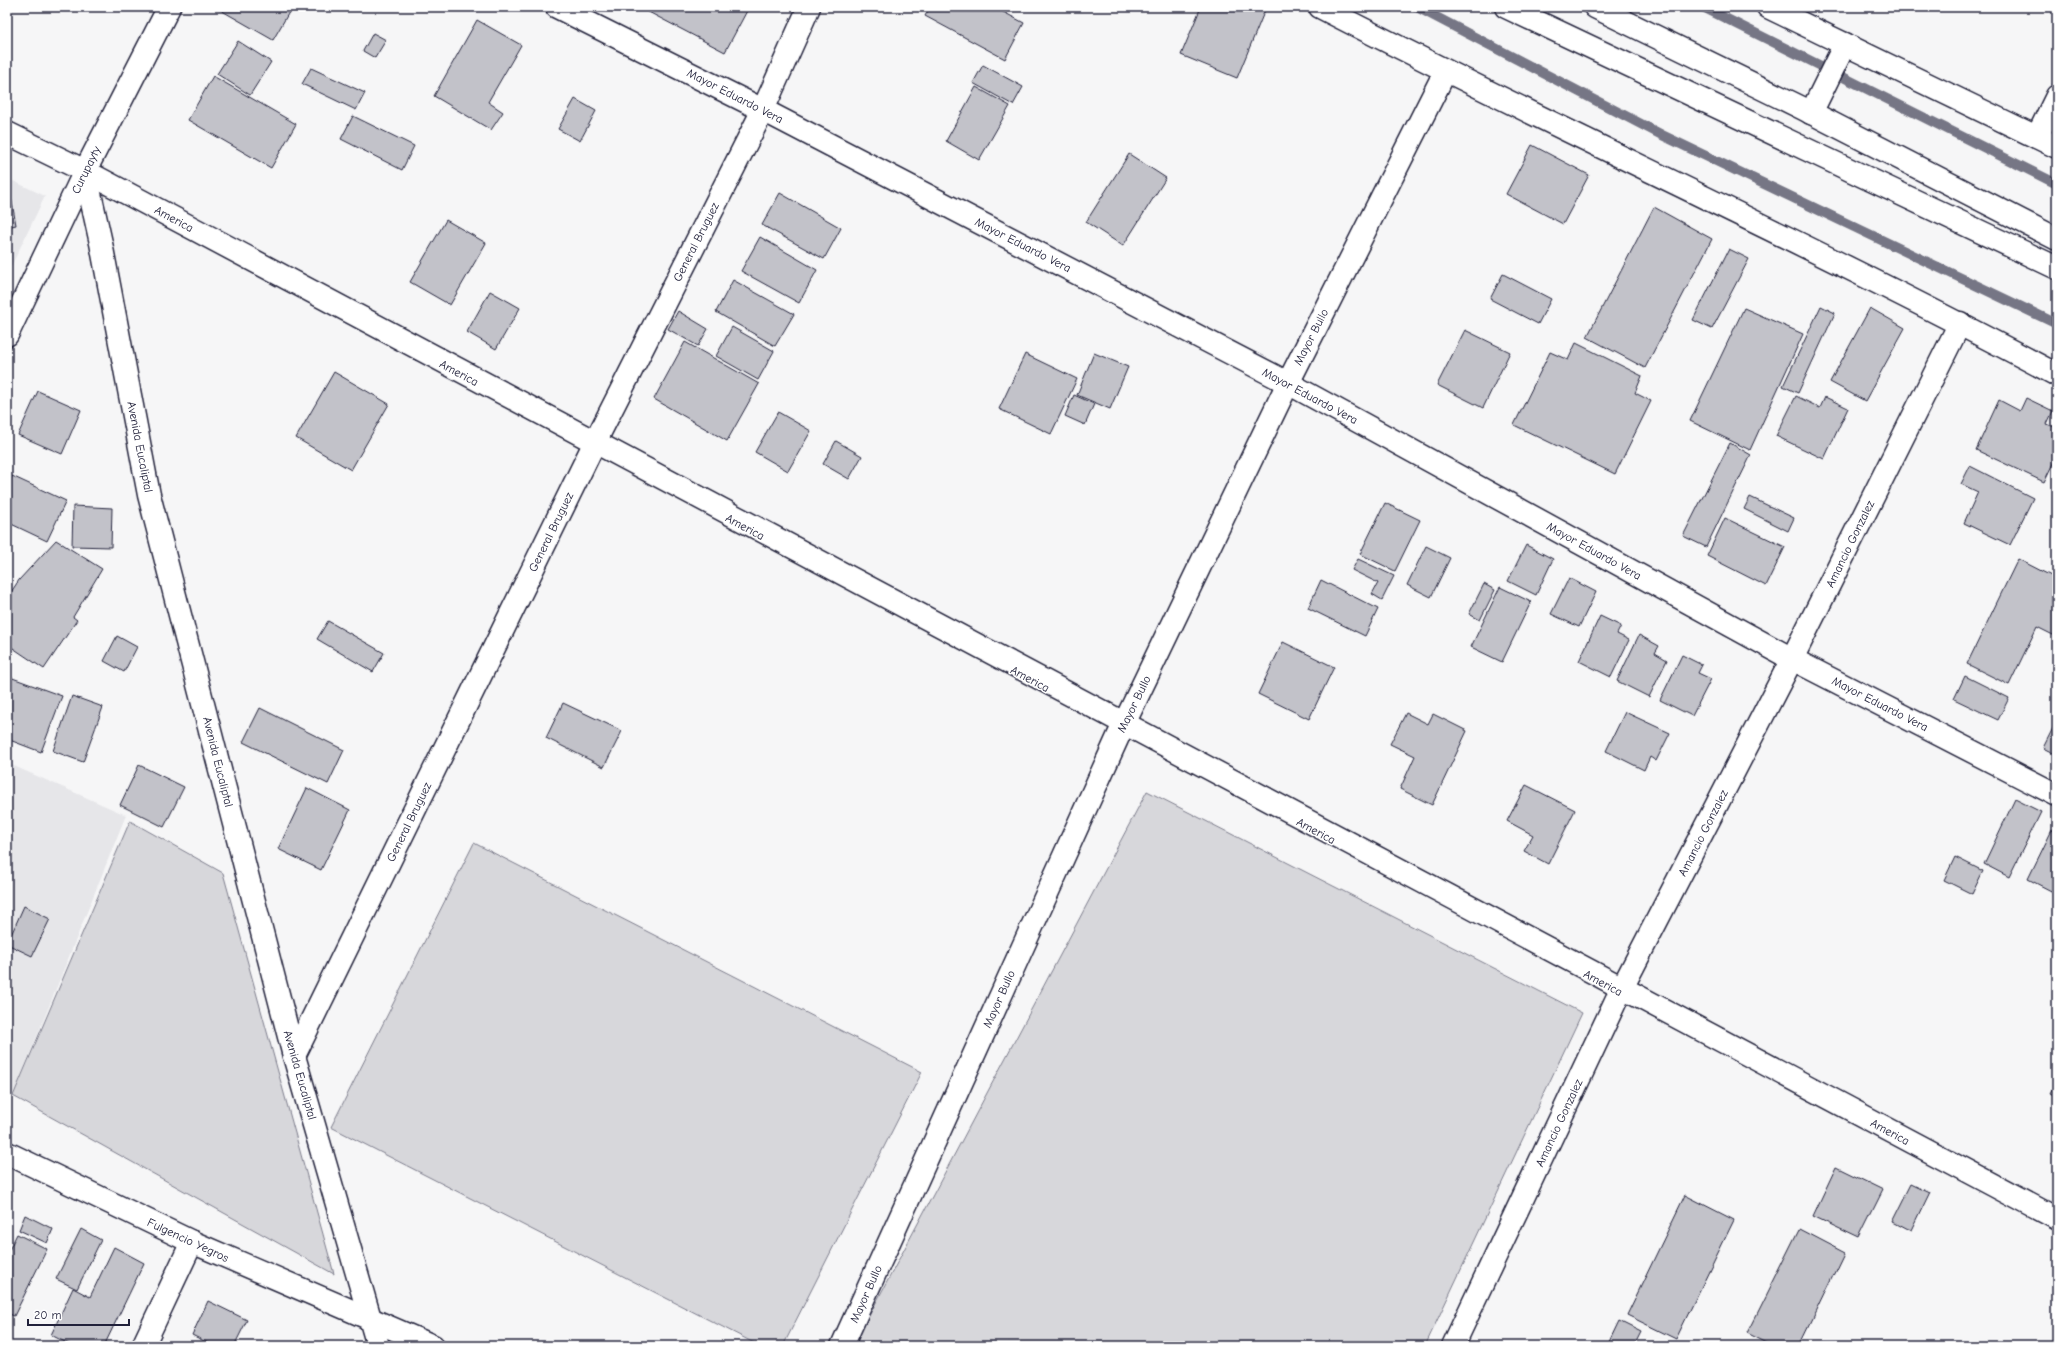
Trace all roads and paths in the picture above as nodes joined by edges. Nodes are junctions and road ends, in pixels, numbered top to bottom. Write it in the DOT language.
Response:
graph roads {
  1 [pos="169,7"];
  2 [pos="557,7"];
  3 [pos="809,7"];
  4 [pos="1320,7"];
  5 [pos="1506,7"];
  6 [pos="1595,7"];
  7 [pos="1768,7"];
  8 [pos="1842,51"];
  9 [pos="1445,72"];
  10 [pos="2057,96"];
  11 [pos="763,110"];
  12 [pos="1811,113"];
  13 [pos="7,133"];
  14 [pos="2037,138"];
  15 [pos="2057,147"];
  16 [pos="85,171"];
  17 [pos="2057,239"];
  18 [pos="2057,268"];
  19 [pos="1960,323"];
  20 [pos="7,334"];
  21 [pos="2057,375"];
  22 [pos="1288,383"];
  23 [pos="593,446"];
  24 [pos="1792,660"];
  25 [pos="1122,728"];
  26 [pos="2057,795"];
  27 [pos="1620,992"];
  28 [pos="294,1056"];
  29 [pos="7,1153"];
  30 [pos="2057,1219"];
  31 [pos="192,1242"];
  32 [pos="372,1321"];
  33 [pos="143,1346"];
  34 [pos="378,1346"];
  35 [pos="433,1346"];
  36 [pos="842,1346"];
  37 [pos="1454,1346"];
  1 -- 16 [label="main road, Curupayty"];
  2 -- 11 [label="main road, Mayor Eduardo Vera"];
  3 -- 11 [label="main road, General Bruguez"];
  4 -- 9 [label="main road"];
  5 -- 18 [label="main road"];
  6 -- 12 [label="main road"];
  7 -- 8 [label="main road"];
  8 -- 12 [label="main road"];
  8 -- 14 [label="main road"];
  9 -- 19 [label="main road"];
  9 -- 22 [label="main road, Mayor Bullo"];
  10 -- 14 [label="main road"];
  11 -- 22 [label="main road, Mayor Eduardo Vera"];
  11 -- 23 [label="main road, General Bruguez"];
  12 -- 17 [label="main road"];
  13 -- 16 [label="main road, America"];
  14 -- 15 [label="main road"];
  16 -- 20 [label="main road, Curupayty"];
  16 -- 23 [label="main road, America"];
  16 -- 28 [label="main road, Avenida Eucaliptal"];
  19 -- 21 [label="main road"];
  19 -- 24 [label="main road, Amancio Gonzalez"];
  22 -- 24 [label="main road, Mayor Eduardo Vera"];
  22 -- 25 [label="main road, Mayor Bullo"];
  23 -- 25 [label="main road, America"];
  23 -- 28 [label="main road, General Bruguez"];
  24 -- 26 [label="main road, Mayor Eduardo Vera"];
  24 -- 27 [label="main road, Amancio Gonzalez"];
  25 -- 27 [label="main road, America"];
  25 -- 36 [label="main road, Mayor Bullo"];
  27 -- 30 [label="main road, America"];
  27 -- 37 [label="main road, Amancio Gonzalez"];
  28 -- 32 [label="main road, Avenida Eucaliptal"];
  29 -- 31 [label="main road, Fulgencio Yegros"];
  31 -- 32 [label="main road, Fulgencio Yegros"];
  31 -- 33 [label="main road"];
  32 -- 34 [label="main road, Avenida Eucaliptal"];
  32 -- 35 [label="main road, Fulgencio Yegros"];
}
